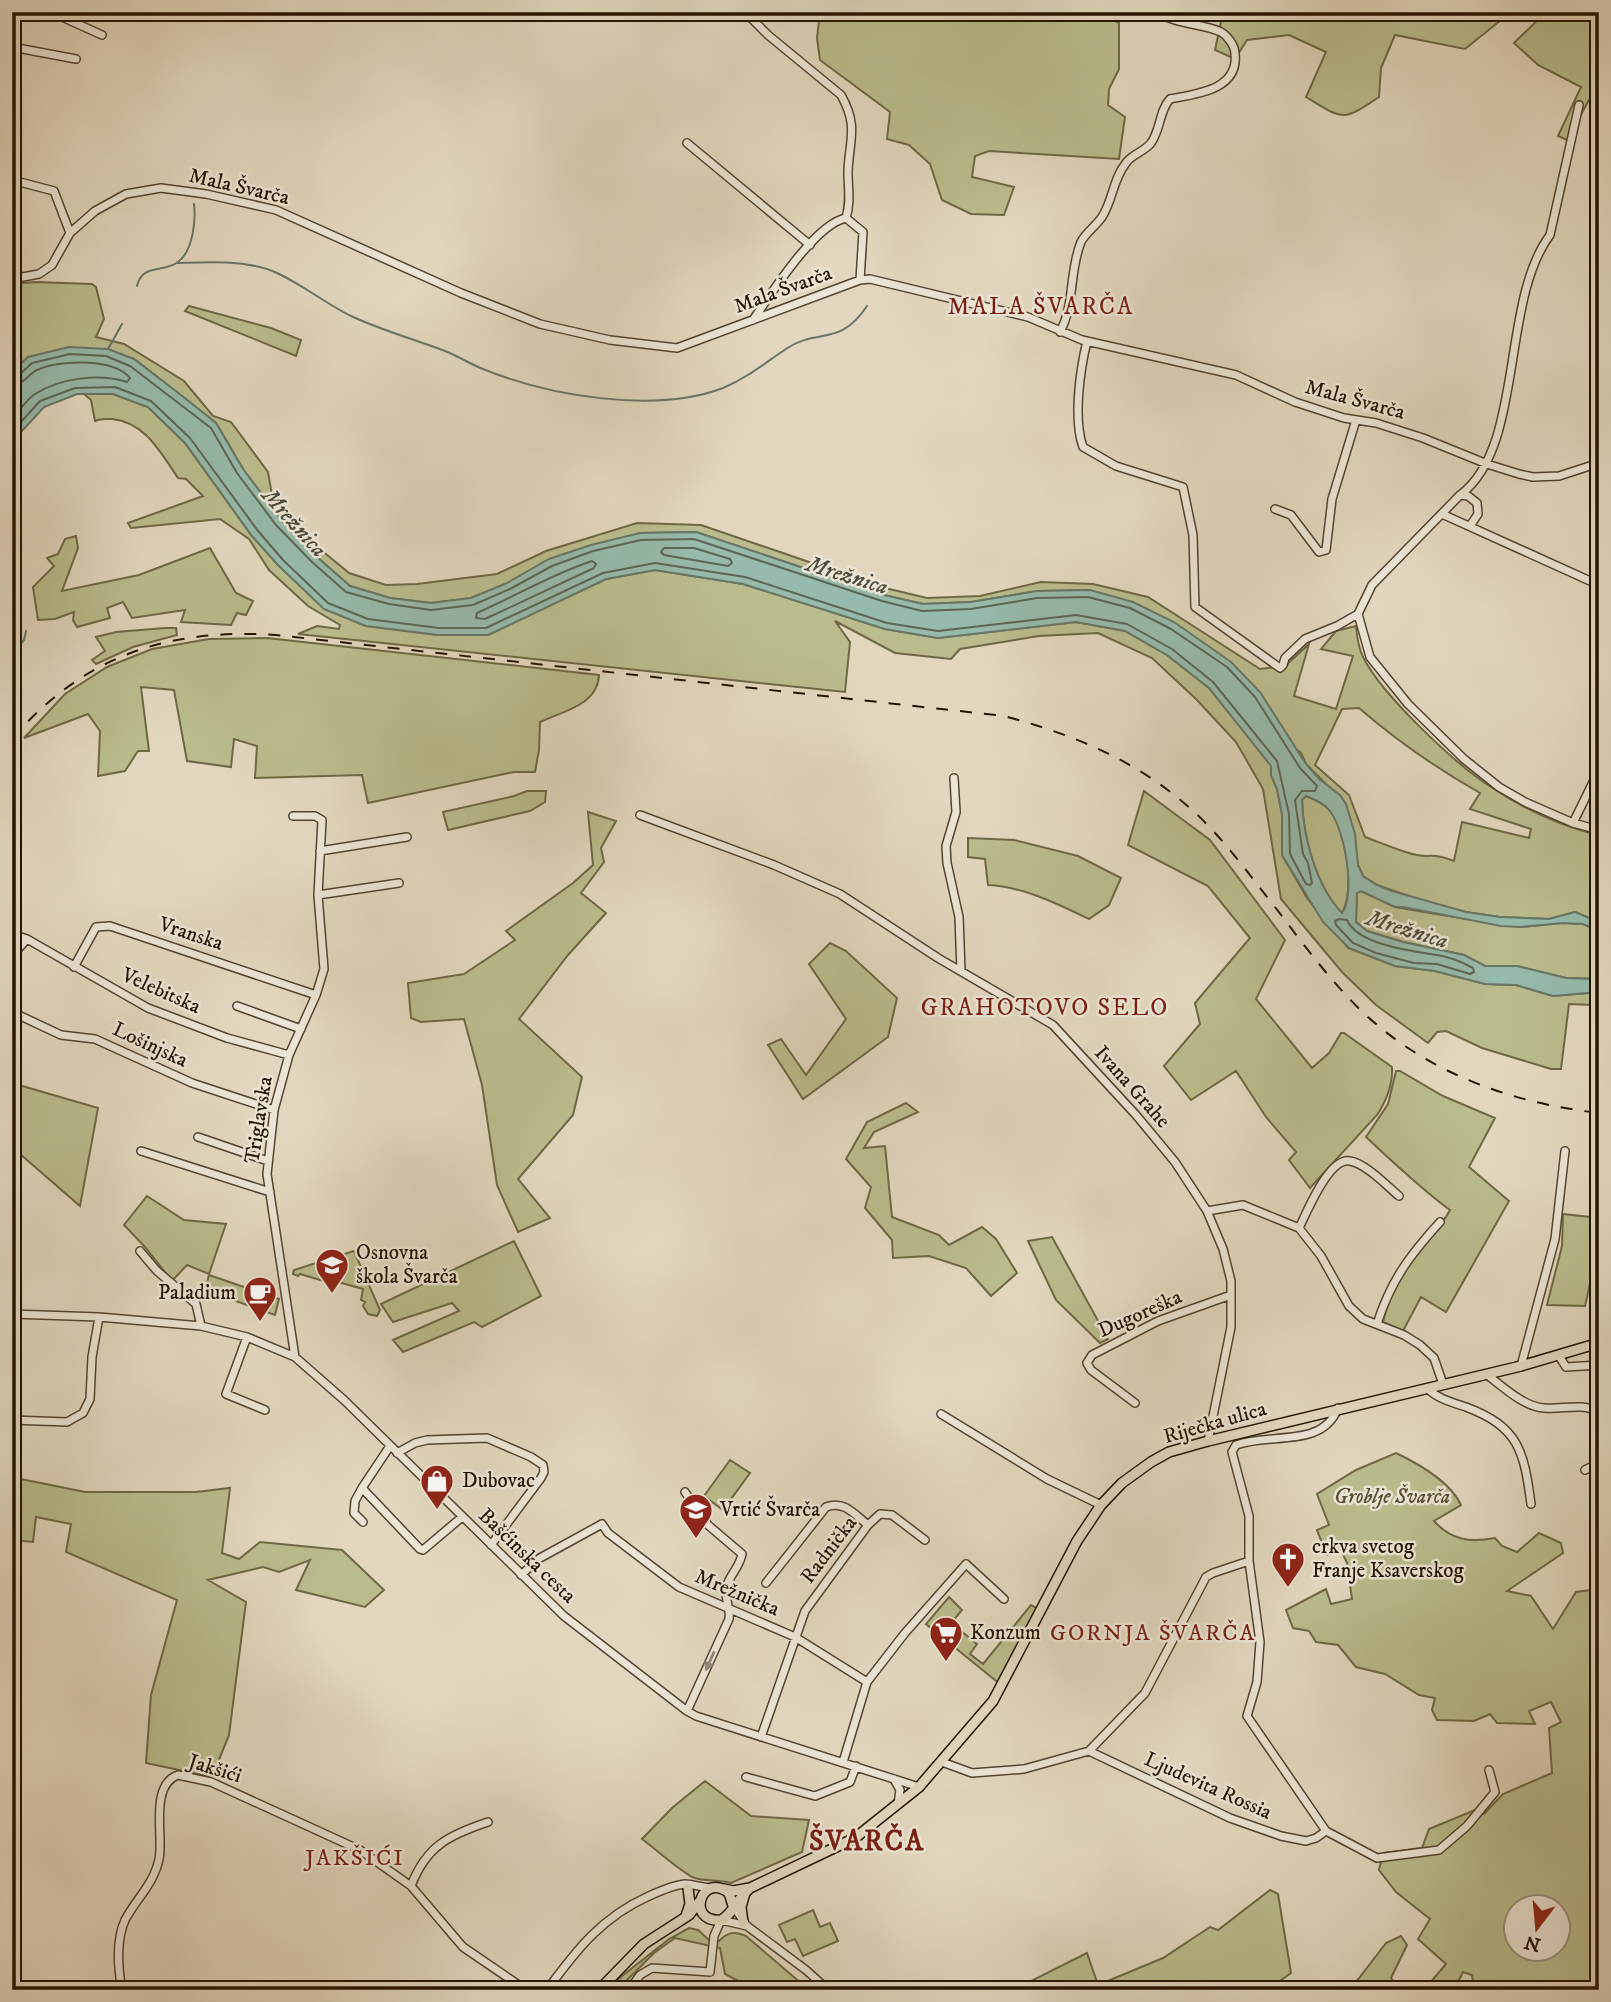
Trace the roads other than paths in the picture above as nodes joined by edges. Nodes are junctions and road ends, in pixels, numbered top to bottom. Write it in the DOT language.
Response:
graph roads {
  1 [pos="51,12"];
  2 [pos="745,12"];
  3 [pos="1158,12"];
  4 [pos="102,35"];
  5 [pos="12,47"];
  6 [pos="75,59"];
  7 [pos="1579,105"];
  8 [pos="687,143"];
  9 [pos="12,180"];
  10 [pos="846,218"];
  11 [pos="70,233"];
  12 [pos="810,245"];
  13 [pos="12,279"];
  14 [pos="860,280"];
  15 [pos="753,320"];
  16 [pos="1060,332"];
  17 [pos="1087,341"];
  18 [pos="1356,420"];
  19 [pos="1599,463"];
  20 [pos="1487,464"];
  21 [pos="1460,495"];
  22 [pos="1275,509"];
  23 [pos="1442,514"];
  24 [pos="1471,526"];
  25 [pos="1599,585"];
  26 [pos="1358,614"];
  27 [pos="1599,770"];
  28 [pos="954,778"];
  29 [pos="640,815"];
  30 [pos="293,816"];
  31 [pos="1573,823"];
  32 [pos="1599,830"];
  33 [pos="407,837"];
  34 [pos="320,851"];
  35 [pos="399,883"];
  36 [pos="318,895"];
  37 [pos="12,934"];
  38 [pos="27,939"];
  39 [pos="12,956"];
  40 [pos="74,967"];
  41 [pos="961,971"];
  42 [pos="317,995"];
  43 [pos="237,1006"];
  44 [pos="12,1012"];
  45 [pos="301,1029"];
  46 [pos="289,1055"];
  47 [pos="274,1110"];
  48 [pos="198,1137"];
  49 [pos="141,1151"];
  50 [pos="1565,1151"];
  51 [pos="268,1161"];
  52 [pos="270,1192"];
  53 [pos="1399,1196"];
  54 [pos="1207,1211"];
  55 [pos="1440,1222"];
  56 [pos="1299,1228"];
  57 [pos="140,1251"];
  58 [pos="1231,1295"];
  59 [pos="12,1314"];
  60 [pos="99,1317"];
  61 [pos="1377,1324"];
  62 [pos="201,1326"];
  63 [pos="290,1336"];
  64 [pos="247,1337"];
  65 [pos="1599,1343"];
  66 [pos="279,1351"];
  67 [pos="1559,1356"];
  68 [pos="295,1357"];
  69 [pos="1599,1365"];
  70 [pos="1521,1366"];
  71 [pos="1486,1374"];
  72 [pos="1443,1384"];
  73 [pos="1427,1388"];
  74 [pos="1135,1403"];
  75 [pos="1338,1408"];
  76 [pos="265,1410"];
  77 [pos="1599,1412"];
  78 [pos="941,1414"];
  79 [pos="12,1420"];
  80 [pos="1209,1441"];
  81 [pos="390,1446"];
  82 [pos="397,1453"];
  83 [pos="1599,1462"];
  84 [pos="1585,1470"];
  85 [pos="362,1488"];
  86 [pos="685,1492"];
  87 [pos="1531,1504"];
  88 [pos="1101,1505"];
  89 [pos="462,1517"];
  90 [pos="363,1522"];
  91 [pos="868,1525"];
  92 [pos="926,1540"];
  93 [pos="491,1545"];
  94 [pos="1250,1561"];
  95 [pos="521,1575"];
  96 [pos="766,1583"];
  97 [pos="1004,1599"];
  98 [pos="730,1610"];
  99 [pos="795,1637"];
  100 [pos="867,1682"];
  101 [pos="688,1711"];
  102 [pos="761,1737"];
  103 [pos="1089,1751"];
  104 [pos="843,1762"];
  105 [pos="942,1762"];
  106 [pos="856,1766"];
  107 [pos="1489,1770"];
  108 [pos="746,1777"];
  109 [pos="894,1779"];
  110 [pos="919,1787"];
  111 [pos="898,1804"];
  112 [pos="488,1822"];
  113 [pos="1326,1831"];
  114 [pos="411,1886"];
  115 [pos="685,1886"];
  116 [pos="714,1887"];
  117 [pos="724,1889"];
  118 [pos="747,1890"];
  119 [pos="699,1902"];
  120 [pos="733,1906"];
  121 [pos="684,1919"];
  122 [pos="715,1920"];
  123 [pos="745,1924"];
  124 [pos="122,1990"];
  125 [pos="526,1990"];
  126 [pos="547,1990"];
  127 [pos="599,1990"];
  128 [pos="628,1990"];
  129 [pos="828,1990"];
  1 -- 4 [label="street"];
  2 -- 10 [label="street"];
  3 -- 16 [label="street"];
  5 -- 6 [label="street"];
  7 -- 20 [label="street"];
  8 -- 12 [label="street"];
  9 -- 11 [label="street"];
  10 -- 12 [label="street"];
  10 -- 14 [label="street"];
  11 -- 13 [label="street, Mala Švarča"];
  11 -- 15 [label="street, Mala Švarča"];
  12 -- 15 [label="street"];
  14 -- 15 [label="street, Mala Švarča"];
  14 -- 16 [label="street, Mala Švarča"];
  16 -- 17 [label="street, Mala Švarča"];
  17 -- 18 [label="street, Mala Švarča"];
  17 -- 26 [label="street"];
  18 -- 20 [label="street, Mala Švarča"];
  18 -- 22 [label="street"];
  19 -- 20 [label="street, Mala Švarča"];
  20 -- 21 [label="street"];
  21 -- 23 [label="street"];
  21 -- 24 [label="street"];
  23 -- 24 [label="street"];
  23 -- 26 [label="street"];
  24 -- 25 [label="street"];
  26 -- 31 [label="street"];
  27 -- 31 [label="street"];
  28 -- 41 [label="street"];
  29 -- 41 [label="street, Ivana Grahe"];
  30 -- 34 [label="street, Triglavska"];
  31 -- 32 [label="street"];
  33 -- 34 [label="street"];
  34 -- 36 [label="street, Triglavska"];
  35 -- 36 [label="street"];
  36 -- 42 [label="street, Triglavska"];
  37 -- 38 [label="street, Velebitska"];
  38 -- 39 [label="street"];
  38 -- 40 [label="street, Velebitska"];
  40 -- 42 [label="street, Vranska"];
  40 -- 46 [label="street, Velebitska"];
  41 -- 54 [label="street, Ivana Grahe"];
  42 -- 45 [label="street, Triglavska"];
  43 -- 45 [label="street"];
  44 -- 47 [label="street, Lošinjska"];
  45 -- 46 [label="street, Triglavska"];
  46 -- 47 [label="street, Triglavska"];
  47 -- 51 [label="street, Triglavska"];
  48 -- 51 [label="street"];
  49 -- 52 [label="street"];
  50 -- 70 [label="street"];
  51 -- 52 [label="street, Triglavska"];
  52 -- 63 [label="street, Triglavska"];
  53 -- 56 [label="street"];
  54 -- 56 [label="street"];
  54 -- 58 [label="street, Ivana Grahe"];
  55 -- 61 [label="street"];
  56 -- 61 [label="street"];
  57 -- 62 [label="street"];
  58 -- 74 [label="street, Dugoreška"];
  58 -- 80 [label="street, Ivana Grahe"];
  59 -- 60 [label="street, Bašćinska cesta"];
  60 -- 62 [label="street, Bašćinska cesta"];
  60 -- 79 [label="street"];
  61 -- 72 [label="street"];
  62 -- 64 [label="street, Bašćinska cesta"];
  63 -- 66 [label="street"];
  63 -- 68 [label="street, Triglavska"];
  64 -- 66 [label="street, Bašćinska cesta"];
  64 -- 76 [label="street"];
  65 -- 67 [label="main road, Riječka ulica"];
  66 -- 68 [label="street, Bašćinska cesta"];
  67 -- 69 [label="street"];
  67 -- 70 [label="main road, Riječka ulica"];
  68 -- 81 [label="street, Bašćinska cesta"];
  70 -- 71 [label="main road, Riječka ulica"];
  71 -- 72 [label="main road, Riječka ulica"];
  71 -- 77 [label="street"];
  72 -- 73 [label="main road, Riječka ulica"];
  73 -- 75 [label="main road, Riječka ulica"];
  73 -- 87 [label="street"];
  75 -- 80 [label="main road, Riječka ulica"];
  75 -- 94 [label="street"];
  78 -- 88 [label="street"];
  80 -- 88 [label="main road, Riječka ulica"];
  81 -- 82 [label="street, Bašćinska cesta"];
  81 -- 85 [label="street"];
  82 -- 89 [label="street, Bašćinska cesta"];
  82 -- 93 [label="street"];
  83 -- 84 [label="street"];
  85 -- 89 [label="street"];
  85 -- 90 [label="street"];
  86 -- 98 [label="street"];
  88 -- 105 [label="main road, Riječka ulica"];
  89 -- 93 [label="street, Bašćinska cesta"];
  91 -- 92 [label="street, Radnička"];
  91 -- 96 [label="street"];
  91 -- 99 [label="street, Radnička"];
  93 -- 95 [label="street, Bašćinska cesta"];
  94 -- 103 [label="street"];
  94 -- 113 [label="street"];
  95 -- 98 [label="street, Mrežnička"];
  95 -- 101 [label="street, Bašćinska cesta"];
  97 -- 100 [label="street"];
  98 -- 99 [label="street, Mrežnička"];
  98 -- 101 [label="street, one-way"];
  99 -- 100 [label="street, Mrežnička"];
  99 -- 102 [label="street, Radnička"];
  100 -- 104 [label="street"];
  101 -- 102 [label="street, Bašćinska cesta"];
  102 -- 104 [label="street, Bašćinska cesta"];
  103 -- 105 [label="street"];
  103 -- 113 [label="street, Ljudevita Rossia"];
  104 -- 106 [label="street, Bašćinska cesta"];
  105 -- 110 [label="main road, Riječka ulica"];
  106 -- 108 [label="street"];
  106 -- 109 [label="street, Bašćinska cesta"];
  107 -- 113 [label="street"];
  109 -- 110 [label="street, Bašćinska cesta"];
  109 -- 111 [label="street"];
  110 -- 111 [label="main road, Riječka ulica"];
  111 -- 118 [label="main road, Riječka ulica"];
  112 -- 114 [label="street"];
  114 -- 124 [label="street, Jakšići"];
  114 -- 125 [label="street, Jakšići"];
  115 -- 116 [label="street"];
  115 -- 119 [label="street"];
  115 -- 121 [label="main road"];
  115 -- 126 [label="street"];
  116 -- 117 [label="main road"];
  116 -- 119 [label="main road"];
  117 -- 118 [label="main road"];
  117 -- 120 [label="main road"];
  118 -- 120 [label="main road"];
  118 -- 123 [label="main road"];
  119 -- 121 [label="main road"];
  119 -- 122 [label="main road"];
  120 -- 122 [label="main road"];
  120 -- 123 [label="street"];
  121 -- 122 [label="main road"];
  121 -- 127 [label="main road"];
  122 -- 123 [label="street"];
  122 -- 128 [label="street"];
  123 -- 129 [label="street"];
}
